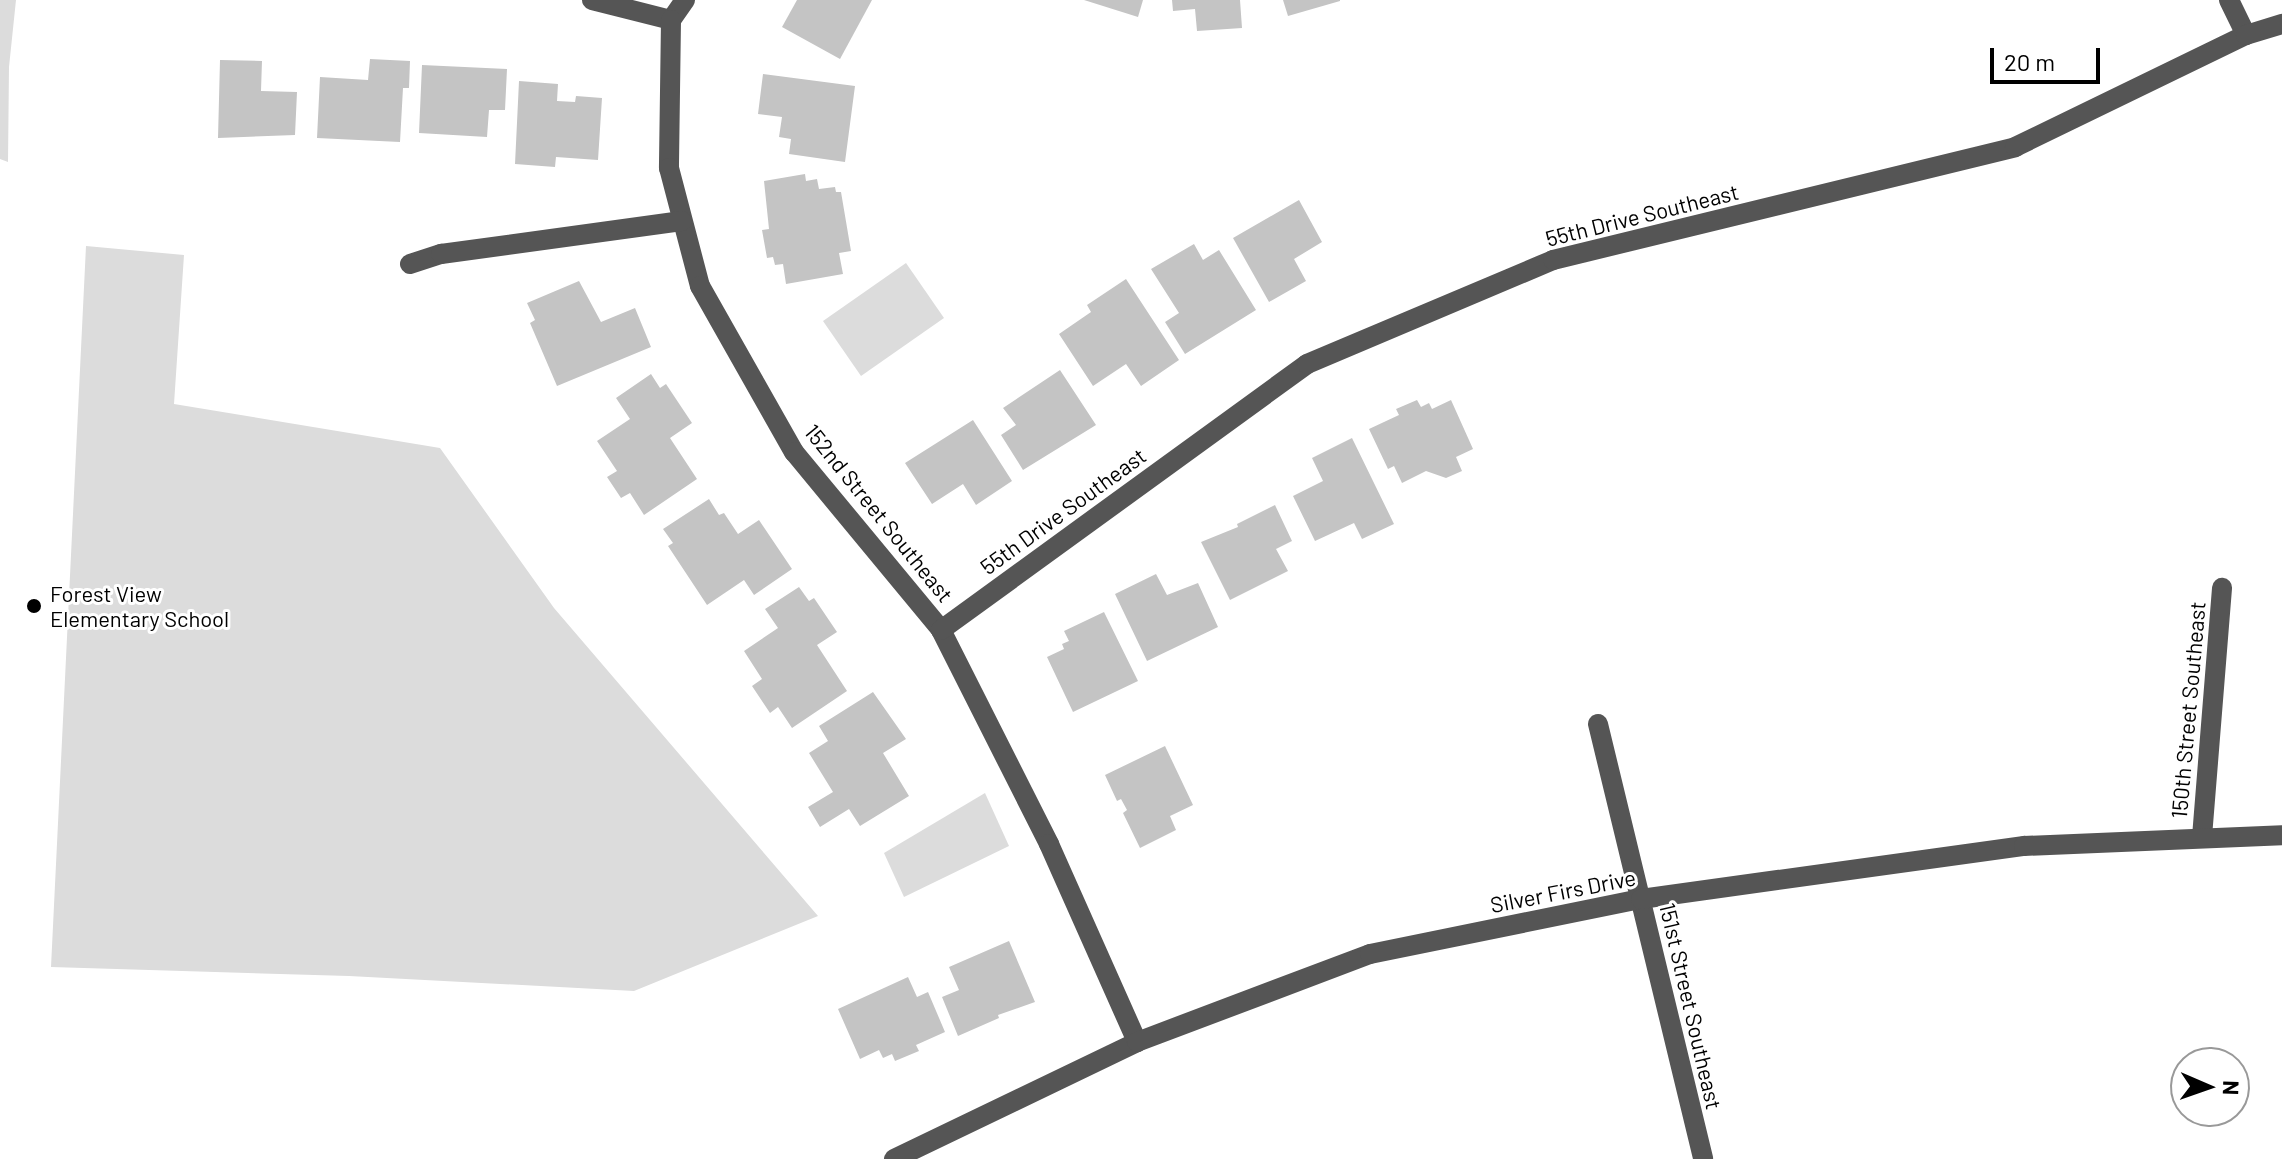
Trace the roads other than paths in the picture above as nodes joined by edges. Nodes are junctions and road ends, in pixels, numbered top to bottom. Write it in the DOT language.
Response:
graph roads {
  1 [pos="592,0"];
  2 [pos="685,0"];
  3 [pos="2229,0"];
  4 [pos="671,20"];
  5 [pos="2282,24"];
  6 [pos="2246,35"];
  7 [pos="682,221"];
  8 [pos="410,264"];
  9 [pos="2222,588"];
  10 [pos="941,630"];
  11 [pos="1598,724"];
  12 [pos="2282,835"];
  13 [pos="2202,837"];
  14 [pos="1641,899"];
  15 [pos="1137,1042"];
  16 [pos="894,1159"];
  17 [pos="1703,1159"];
  1 -- 4 [label="street"];
  2 -- 4 [label="street"];
  3 -- 6 [label="street"];
  4 -- 7 [label="street, 152nd Street Southeast"];
  5 -- 6 [label="street, 55th Drive Southeast"];
  6 -- 10 [label="street, 55th Drive Southeast"];
  7 -- 8 [label="street"];
  7 -- 10 [label="street, 152nd Street Southeast"];
  9 -- 13 [label="street, 150th Street Southeast"];
  10 -- 15 [label="street, 152nd Street Southeast"];
  11 -- 14 [label="street, 151st Street Southeast"];
  12 -- 13 [label="street, Silver Firs Drive"];
  13 -- 14 [label="street, Silver Firs Drive"];
  14 -- 15 [label="street, Silver Firs Drive"];
  14 -- 17 [label="street, 151st Street Southeast"];
  15 -- 16 [label="street, Silver Firs Drive"];
}
